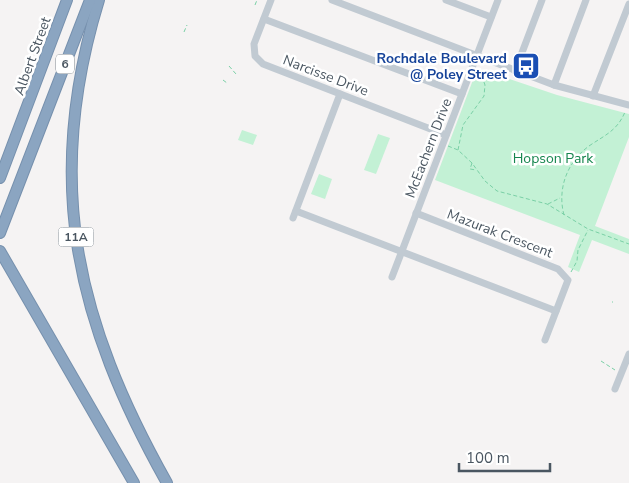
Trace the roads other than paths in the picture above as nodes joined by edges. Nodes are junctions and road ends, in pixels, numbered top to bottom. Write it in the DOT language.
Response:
graph roads {
  1 [pos="67,0"];
  2 [pos="90,0"];
  3 [pos="98,0"];
  4 [pos="271,0"];
  5 [pos="332,0"];
  6 [pos="446,0"];
  7 [pos="498,0"];
  8 [pos="542,0"];
  9 [pos="586,0"];
  10 [pos="629,4"];
  11 [pos="491,17"];
  12 [pos="264,19"];
  13 [pos="476,56"];
  14 [pos="515,71"];
  15 [pos="554,85"];
  16 [pos="340,94"];
  17 [pos="462,94"];
  18 [pos="593,96"];
  19 [pos="629,105"];
  20 [pos="446,135"];
  21 [pos="0,178"];
  22 [pos="416,213"];
  23 [pos="0,233"];
  24 [pos="0,250"];
  25 [pos="402,252"];
  26 [pos="392,277"];
  27 [pos="556,311"];
  28 [pos="545,340"];
  29 [pos="629,354"];
  30 [pos="615,389"];
  31 [pos="132,479"];
  32 [pos="167,483"];
  1 -- 21 [label="highway, Albert Street / 6"];
  2 -- 23 [label="highway, 6"];
  3 -- 32 [label="highway, 11A"];
  4 -- 12 [label="street, Narcisse Drive"];
  5 -- 13 [label="street"];
  6 -- 11 [label="street"];
  7 -- 11 [label="street, McEachern Drive"];
  8 -- 14 [label="street"];
  9 -- 15 [label="street"];
  10 -- 18 [label="street"];
  11 -- 13 [label="street, McEachern Drive"];
  12 -- 16 [label="street, Narcisse Drive"];
  12 -- 17 [label="street"];
  13 -- 14 [label="street"];
  13 -- 17 [label="street, McEachern Drive"];
  14 -- 15 [label="street"];
  15 -- 18 [label="street"];
  16 -- 20 [label="street, Narcisse Drive"];
  16 -- 25 [label="street"];
  17 -- 20 [label="street, McEachern Drive"];
  18 -- 19 [label="street"];
  20 -- 22 [label="street, McEachern Drive"];
  22 -- 25 [label="street, McEachern Drive"];
  22 -- 27 [label="street, Mazurak Crescent"];
  24 -- 31 [label="highway"];
  25 -- 26 [label="street, McEachern Drive"];
  25 -- 27 [label="street"];
  27 -- 28 [label="street"];
  29 -- 30 [label="street"];
}
